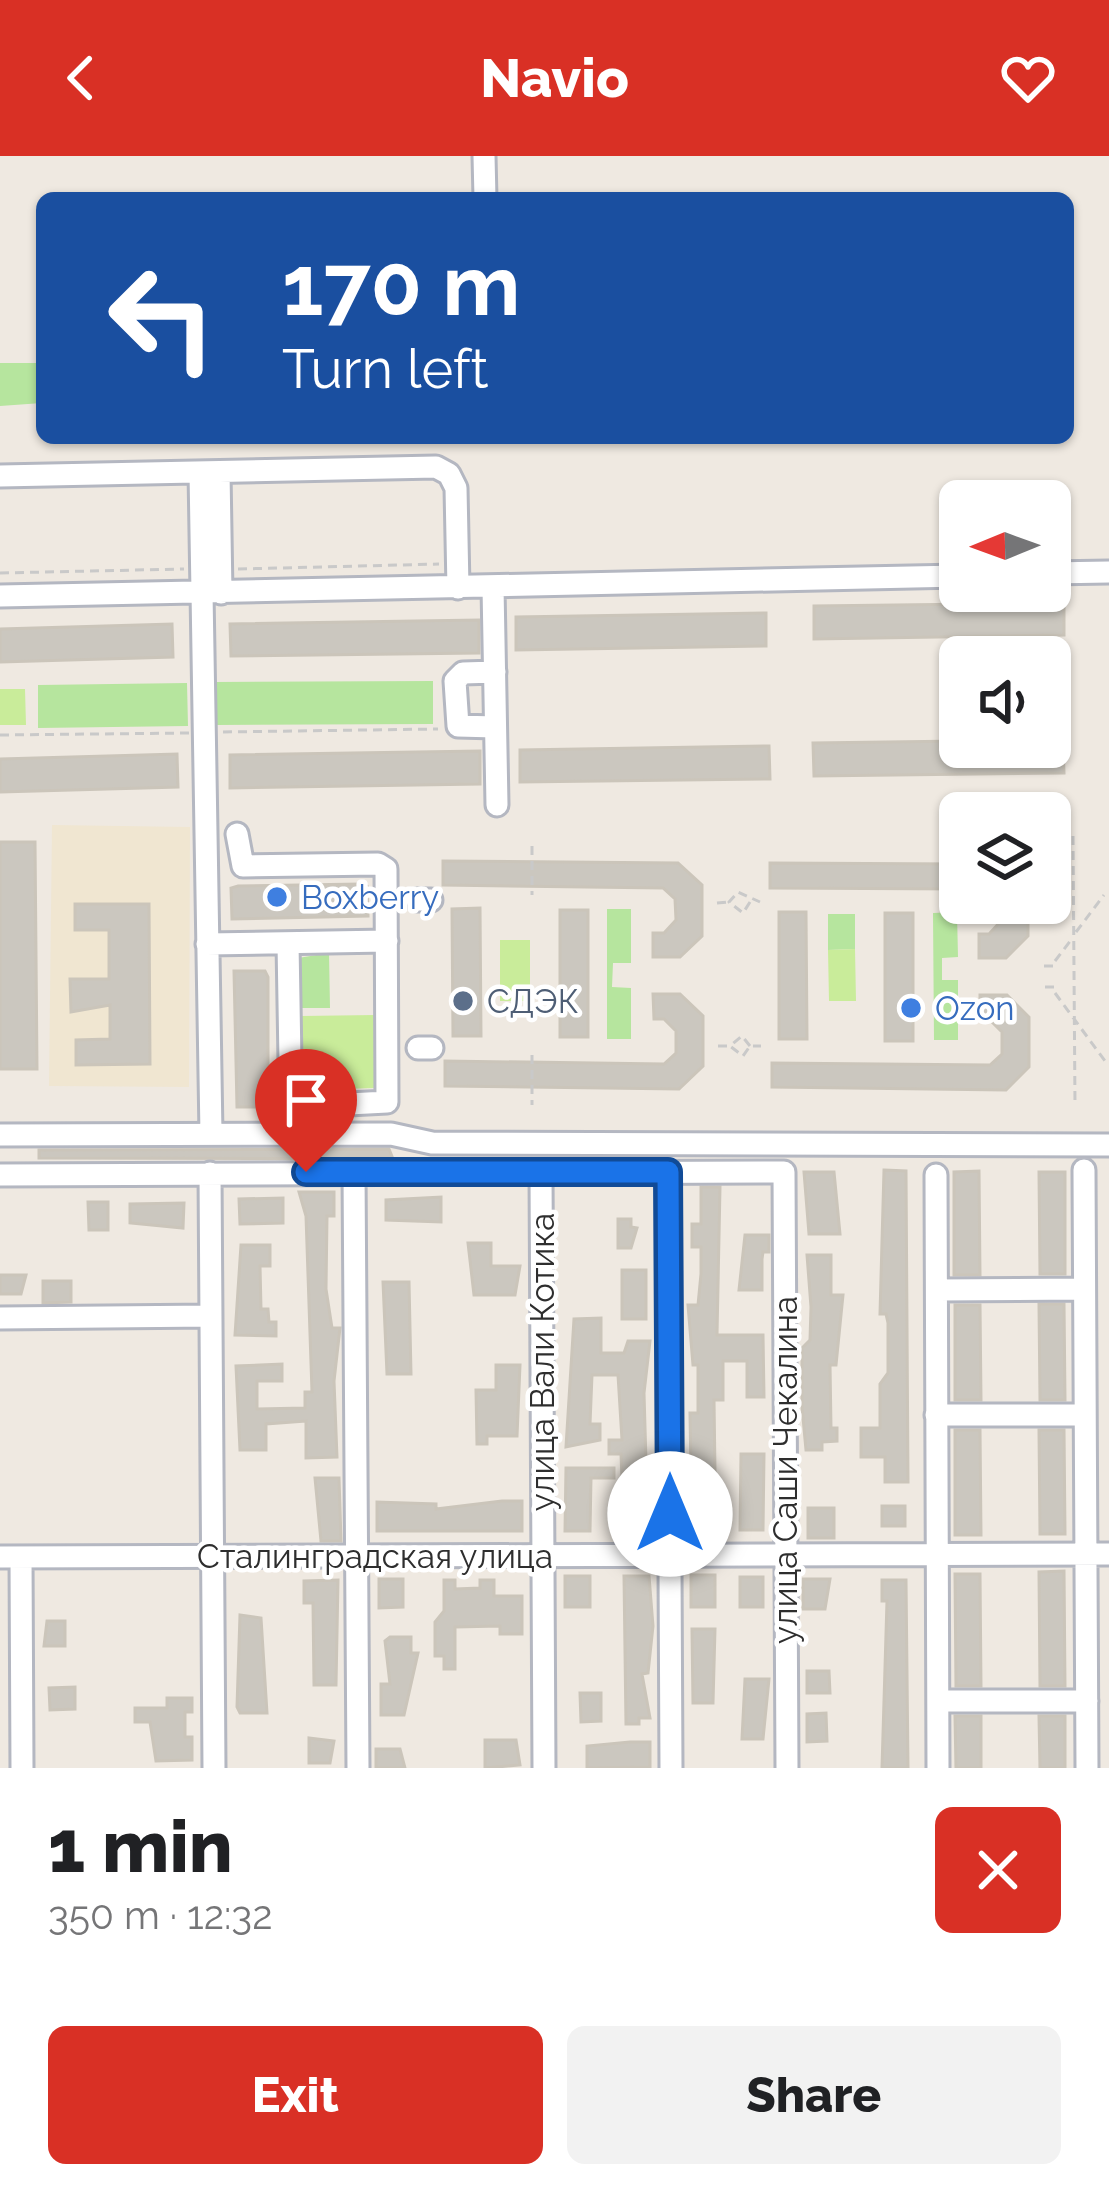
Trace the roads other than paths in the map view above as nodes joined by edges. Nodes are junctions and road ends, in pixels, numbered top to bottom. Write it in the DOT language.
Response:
graph roads {
  1 [pos="484,156"];
  2 [pos="485,192"];
  3 [pos="210,472"];
  4 [pos="0,476"];
  5 [pos="1109,572"];
  6 [pos="1071,573"];
  7 [pos="939,576"];
  8 [pos="494,587"];
  9 [pos="458,588"];
  10 [pos="211,593"];
  11 [pos="0,596"];
  12 [pos="495,672"];
  13 [pos="495,727"];
  14 [pos="497,805"];
  15 [pos="237,834"];
  16 [pos="387,941"];
  17 [pos="288,943"];
  18 [pos="207,944"];
  19 [pos="291,1107"];
  20 [pos="211,1134"];
  21 [pos="292,1134"];
  22 [pos="0,1135"];
  23 [pos="1109,1145"];
  24 [pos="1084,1170"];
  25 [pos="354,1171"];
  26 [pos="541,1172"];
  27 [pos="668,1172"];
  28 [pos="211,1173"];
  29 [pos="0,1174"];
  30 [pos="936,1175"];
  31 [pos="1084,1289"];
  32 [pos="937,1290"];
  33 [pos="211,1316"];
  34 [pos="0,1318"];
  35 [pos="937,1415"];
  36 [pos="1085,1415"];
  37 [pos="1086,1554"];
  38 [pos="1109,1554"];
  39 [pos="785,1555"];
  40 [pos="214,1556"];
  41 [pos="544,1556"];
  42 [pos="670,1556"];
  43 [pos="937,1556"];
  44 [pos="11,1557"];
  45 [pos="357,1557"];
  46 [pos="938,1701"];
  47 [pos="1087,1701"];
  48 [pos="22,1768"];
  49 [pos="214,1768"];
  50 [pos="358,1768"];
  51 [pos="544,1768"];
  52 [pos="671,1768"];
  53 [pos="787,1768"];
  54 [pos="938,1768"];
  55 [pos="1087,1768"];
  1 -- 2 [label="street"];
  3 -- 4 [label="street"];
  3 -- 9 [label="street"];
  3 -- 10 [label="street"];
  5 -- 6 [label="street"];
  7 -- 8 [label="street"];
  8 -- 9 [label="street"];
  8 -- 12 [label="street"];
  9 -- 10 [label="street"];
  10 -- 11 [label="street"];
  10 -- 18 [label="street"];
  12 -- 13 [label="street"];
  12 -- 13 [label="street"];
  13 -- 14 [label="street"];
  15 -- 16 [label="street"];
  16 -- 17 [label="street"];
  16 -- 19 [label="street"];
  17 -- 18 [label="street"];
  17 -- 19 [label="street"];
  18 -- 20 [label="street"];
  19 -- 21 [label="street"];
  20 -- 21 [label="street"];
  20 -- 22 [label="street"];
  21 -- 23 [label="street"];
  24 -- 31 [label="street"];
  25 -- 26 [label="street"];
  25 -- 28 [label="street"];
  25 -- 45 [label="street"];
  26 -- 27 [label="street"];
  26 -- 41 [label="street, улица Вали Котика"];
  27 -- 39 [label="street, улица Саши Чекалина"];
  27 -- 42 [label="street"];
  28 -- 29 [label="street"];
  28 -- 33 [label="street"];
  30 -- 32 [label="street"];
  31 -- 32 [label="street"];
  31 -- 36 [label="street"];
  32 -- 35 [label="street"];
  33 -- 34 [label="street"];
  33 -- 40 [label="street"];
  35 -- 36 [label="street"];
  35 -- 43 [label="street"];
  36 -- 37 [label="street"];
  37 -- 38 [label="street, Сталинградская улица"];
  37 -- 43 [label="street, Сталинградская улица"];
  37 -- 47 [label="street"];
  39 -- 42 [label="street, Сталинградская улица"];
  39 -- 43 [label="street, Сталинградская улица"];
  39 -- 53 [label="street, улица Саши Чекалина"];
  40 -- 44 [label="street, Сталинградская улица"];
  40 -- 45 [label="street, Сталинградская улица"];
  40 -- 49 [label="street"];
  41 -- 42 [label="street, Сталинградская улица"];
  41 -- 45 [label="street, Сталинградская улица"];
  41 -- 51 [label="street, улица Вали Котика"];
  42 -- 52 [label="street"];
  43 -- 46 [label="street"];
  44 -- 48 [label="street"];
  45 -- 50 [label="street"];
  46 -- 47 [label="street"];
  46 -- 54 [label="street"];
  47 -- 55 [label="street"];
}
